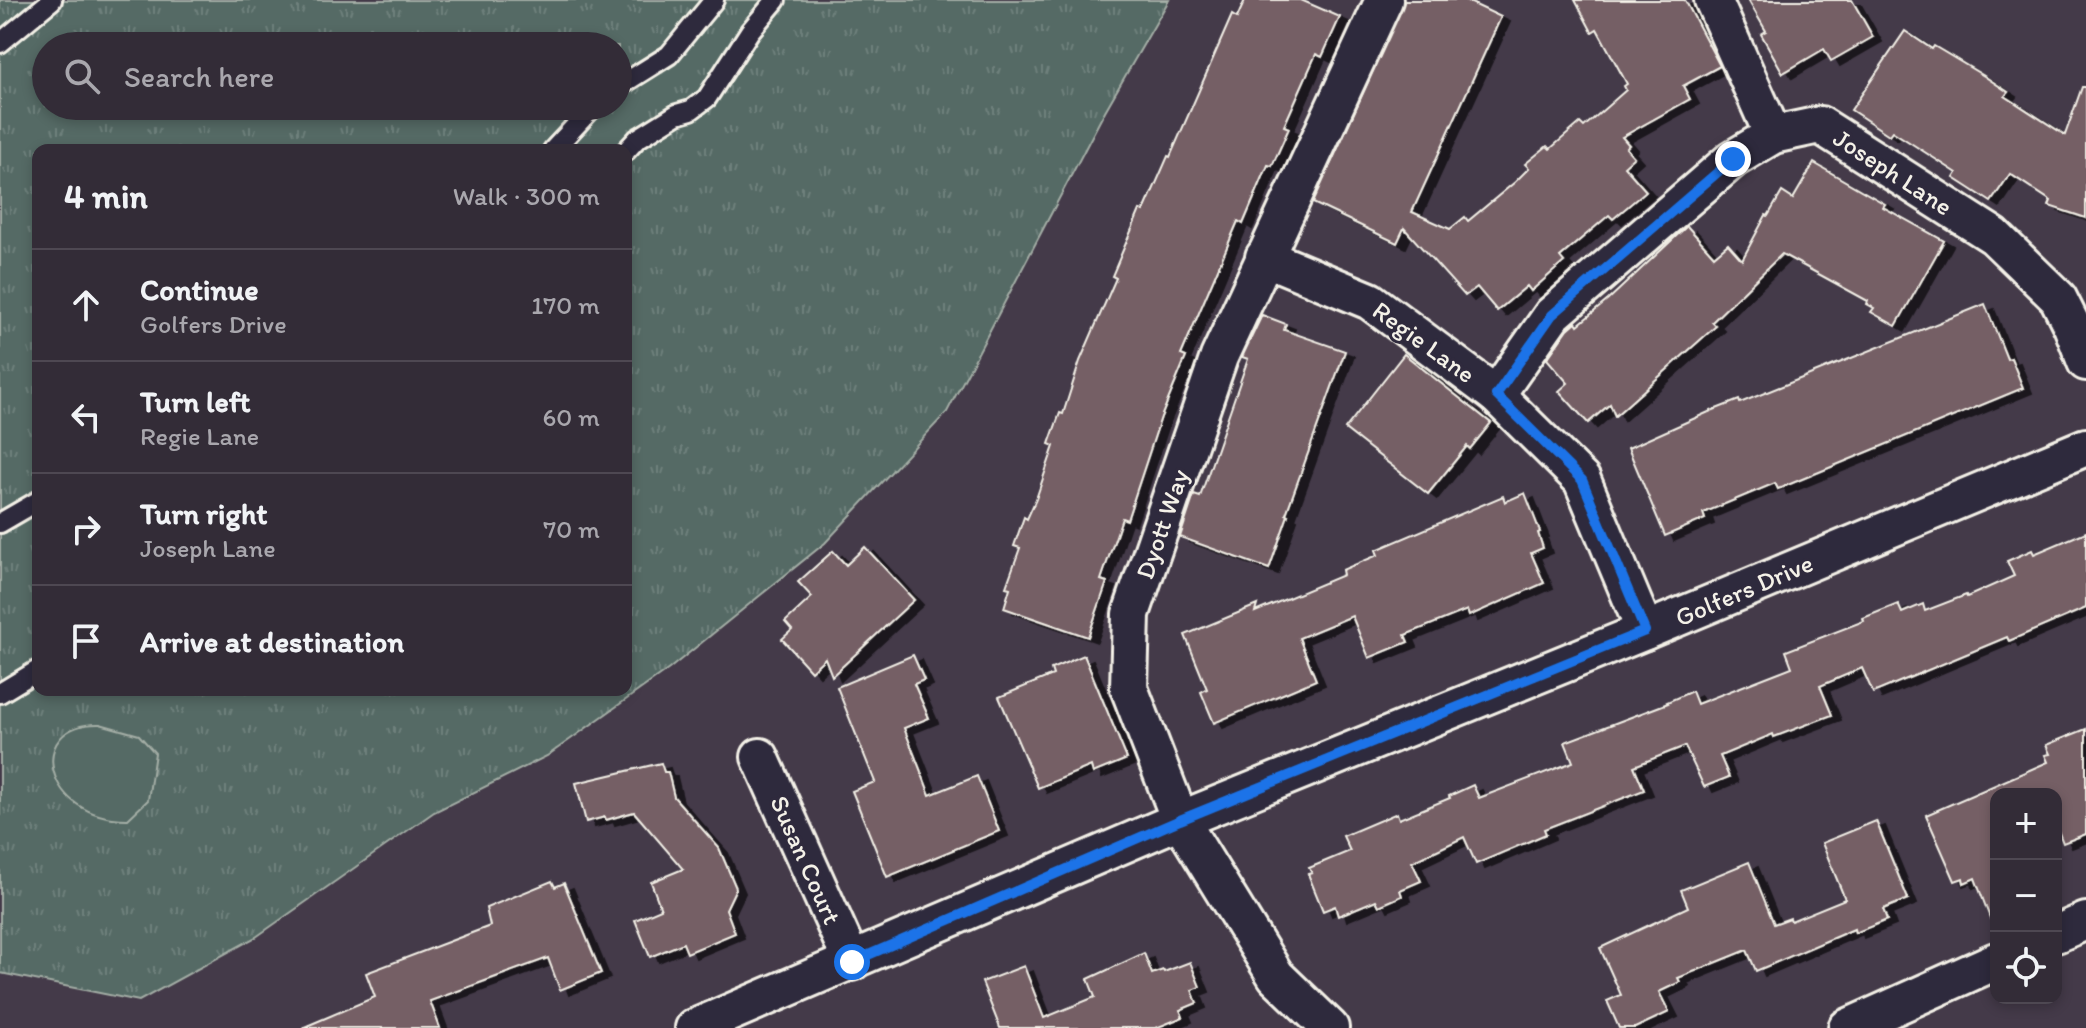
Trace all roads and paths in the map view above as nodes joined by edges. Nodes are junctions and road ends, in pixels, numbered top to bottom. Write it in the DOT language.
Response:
graph roads {
  1 [pos="52,0"];
  2 [pos="714,0"];
  3 [pos="776,0"];
  4 [pos="1384,0"];
  5 [pos="1713,0"];
  6 [pos="0,43"];
  7 [pos="632,78"];
  8 [pos="581,120"];
  9 [pos="1773,135"];
  10 [pos="559,144"];
  11 [pos="632,144"];
  12 [pos="1264,257"];
  13 [pos="2079,323"];
  14 [pos="2086,362"];
  15 [pos="1496,395"];
  16 [pos="2086,447"];
  17 [pos="32,504"];
  18 [pos="0,523"];
  19 [pos="1645,631"];
  20 [pos="32,674"];
  21 [pos="0,693"];
  22 [pos="760,757"];
  23 [pos="1180,820"];
  24 [pos="2086,921"];
  25 [pos="2061,932"];
  26 [pos="852,962"];
  27 [pos="1990,964"];
  28 [pos="694,1028"];
  29 [pos="1330,1028"];
  30 [pos="1847,1028"];
  1 -- 6 [label="lane"];
  2 -- 7 [label="lane"];
  3 -- 11 [label="lane"];
  4 -- 12 [label="street, Dyott Way"];
  5 -- 9 [label="street"];
  8 -- 10 [label="lane"];
  9 -- 13 [label="street, Joseph Lane"];
  9 -- 15 [label="street, Joseph Lane"];
  12 -- 15 [label="street, Regie Lane"];
  12 -- 23 [label="street, Dyott Way"];
  13 -- 14 [label="street, Joseph Lane"];
  15 -- 19 [label="street, Regie Lane"];
  16 -- 19 [label="street, Golfers Drive"];
  17 -- 18 [label="lane"];
  19 -- 23 [label="street, Golfers Drive"];
  20 -- 21 [label="lane"];
  22 -- 26 [label="street, Susan Court"];
  23 -- 26 [label="street, Golfers Drive"];
  23 -- 29 [label="street, Dyott Way"];
  24 -- 25 [label="street"];
  26 -- 28 [label="street, Golfers Drive"];
  27 -- 30 [label="street"];
}
